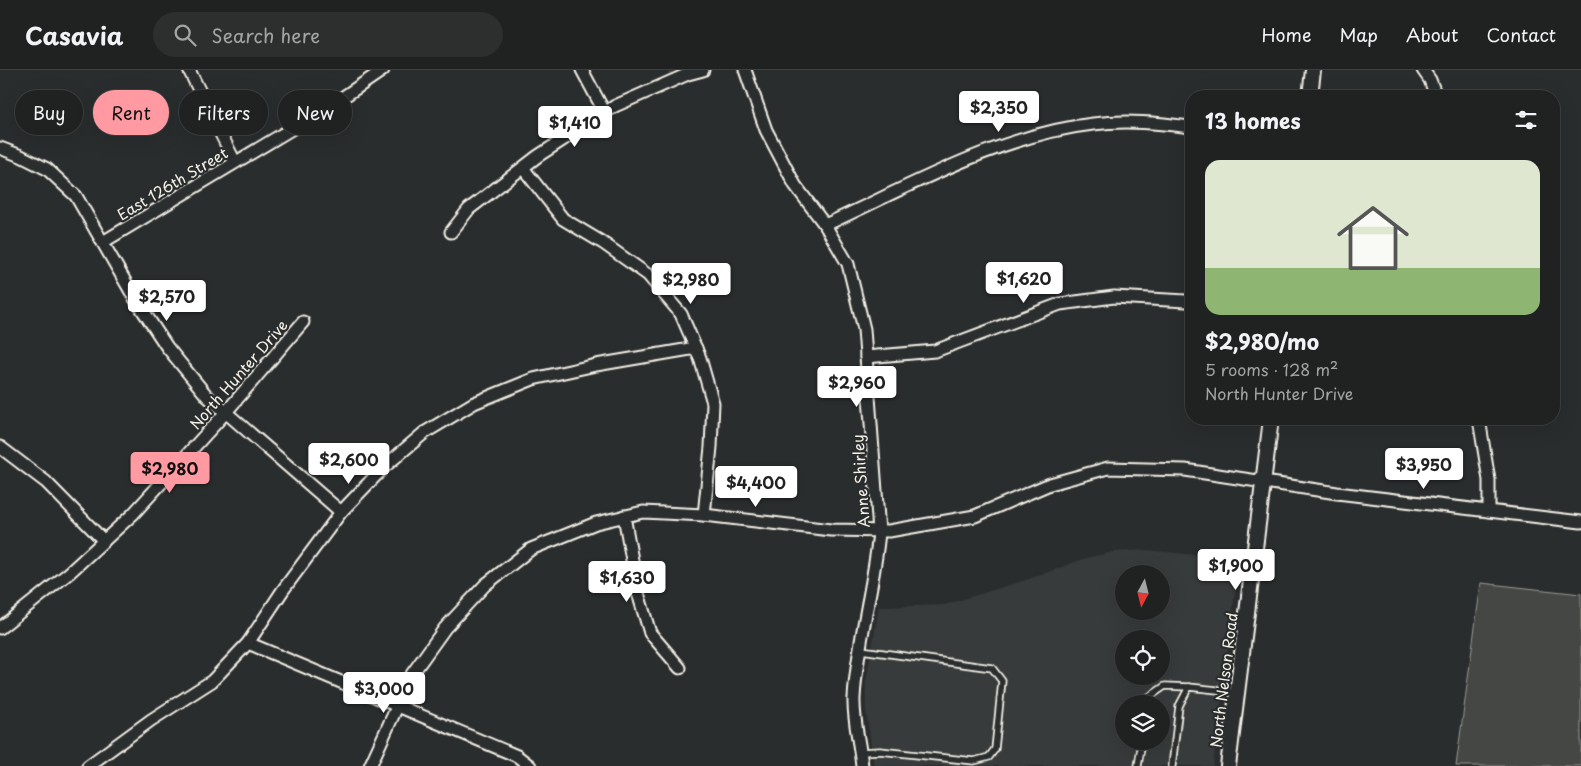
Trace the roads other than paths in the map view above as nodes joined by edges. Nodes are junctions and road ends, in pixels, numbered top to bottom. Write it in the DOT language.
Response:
graph roads {
  1 [pos="189,70"];
  2 [pos="383,70"];
  3 [pos="582,70"];
  4 [pos="703,70"];
  5 [pos="745,70"];
  6 [pos="1313,70"];
  7 [pos="1423,70"];
  8 [pos="1311,90"];
  9 [pos="1434,90"];
  10 [pos="605,113"];
  11 [pos="1185,127"];
  12 [pos="0,148"];
  13 [pos="235,162"];
  14 [pos="522,168"];
  15 [pos="825,224"];
  16 [pos="451,232"];
  17 [pos="103,242"];
  18 [pos="1185,302"];
  19 [pos="302,322"];
  20 [pos="696,348"];
  21 [pos="866,357"];
  22 [pos="227,411"];
  23 [pos="1270,425"];
  24 [pos="1480,425"];
  25 [pos="0,447"];
  26 [pos="1263,483"];
  27 [pos="1490,511"];
  28 [pos="341,512"];
  29 [pos="704,514"];
  30 [pos="624,516"];
  31 [pos="1581,522"];
  32 [pos="880,532"];
  33 [pos="104,541"];
  34 [pos="0,628"];
  35 [pos="248,643"];
  36 [pos="860,650"];
  37 [pos="680,668"];
  38 [pos="1189,687"];
  39 [pos="1238,693"];
  40 [pos="1152,695"];
  41 [pos="398,706"];
  42 [pos="1141,750"];
  43 [pos="860,752"];
  44 [pos="88,766"];
  45 [pos="370,766"];
  46 [pos="530,766"];
  47 [pos="862,766"];
  48 [pos="1138,766"];
  49 [pos="1172,766"];
  50 [pos="1228,766"];
  1 -- 13 [label="street"];
  2 -- 13 [label="street, East 126th Street"];
  3 -- 10 [label="street"];
  4 -- 10 [label="street"];
  5 -- 15 [label="street, Anne Shirley"];
  6 -- 8 [label="street"];
  7 -- 9 [label="street"];
  10 -- 14 [label="street"];
  11 -- 15 [label="street"];
  12 -- 17 [label="street"];
  13 -- 17 [label="street, East 126th Street"];
  14 -- 16 [label="street"];
  14 -- 20 [label="street"];
  15 -- 21 [label="street, Anne Shirley"];
  17 -- 22 [label="street"];
  18 -- 21 [label="street"];
  19 -- 22 [label="street, North Hunter Drive"];
  20 -- 28 [label="street"];
  20 -- 29 [label="street"];
  21 -- 32 [label="street, Anne Shirley"];
  22 -- 28 [label="street"];
  22 -- 33 [label="street, North Hunter Drive"];
  23 -- 26 [label="street, North Nelson Road"];
  24 -- 27 [label="street"];
  25 -- 33 [label="street"];
  26 -- 27 [label="street"];
  26 -- 32 [label="street"];
  26 -- 39 [label="street, North Nelson Road"];
  27 -- 31 [label="street"];
  28 -- 35 [label="street"];
  29 -- 30 [label="street"];
  29 -- 32 [label="street"];
  30 -- 37 [label="street"];
  30 -- 41 [label="street"];
  32 -- 36 [label="street, Anne Shirley"];
  33 -- 34 [label="street, North Hunter Drive"];
  35 -- 41 [label="street"];
  35 -- 44 [label="street"];
  36 -- 43 [label="street, Anne Shirley"];
  36 -- 43 [label="lane"];
  38 -- 39 [label="lane"];
  38 -- 40 [label="lane"];
  38 -- 49 [label="lane"];
  39 -- 50 [label="street, North Nelson Road"];
  41 -- 45 [label="street"];
  41 -- 46 [label="street"];
  42 -- 48 [label="lane"];
  43 -- 47 [label="street, Anne Shirley"];
}
